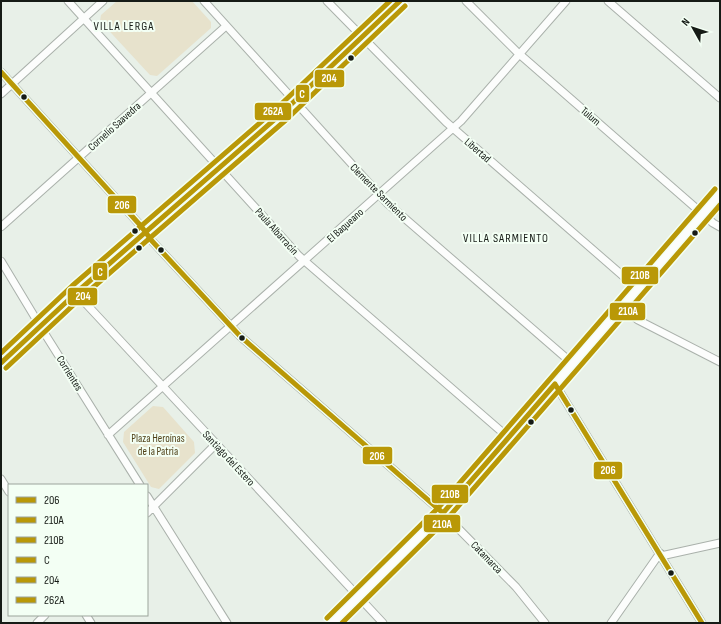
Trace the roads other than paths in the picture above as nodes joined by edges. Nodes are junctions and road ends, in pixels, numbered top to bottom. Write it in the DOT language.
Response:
graph roads {
  1 [pos="68,1"];
  2 [pos="103,1"];
  3 [pos="204,1"];
  4 [pos="327,1"];
  5 [pos="400,1"];
  6 [pos="466,1"];
  7 [pos="566,1"];
  8 [pos="608,1"];
  9 [pos="84,18"];
  10 [pos="226,26"];
  11 [pos="363,37"];
  12 [pos="520,54"];
  13 [pos="1,72"];
  14 [pos="12,84"];
  15 [pos="151,93"];
  16 [pos="1,94"];
  17 [pos="720,98"];
  18 [pos="294,101"];
  19 [pos="454,128"];
  20 [pos="79,157"];
  21 [pos="220,169"];
  22 [pos="379,194"];
  23 [pos="720,194"];
  24 [pos="703,214"];
  25 [pos="1,227"];
  26 [pos="720,227"];
  27 [pos="146,233"];
  28 [pos="1,261"];
  29 [pos="304,261"];
  30 [pos="638,289"];
  31 [pos="76,293"];
  32 [pos="622,307"];
  33 [pos="40,325"];
  34 [pos="230,326"];
  35 [pos="720,362"];
  36 [pos="1,363"];
  37 [pos="573,364"];
  38 [pos="555,384"];
  39 [pos="163,386"];
  40 [pos="108,435"];
  41 [pos="509,438"];
  42 [pos="216,444"];
  43 [pos="1,479"];
  44 [pos="139,484"];
  45 [pos="8,490"];
  46 [pos="148,498"];
  47 [pos="153,506"];
  48 [pos="148,512"];
  49 [pos="443,513"];
  50 [pos="720,543"];
  51 [pos="660,554"];
  52 [pos="358,597"];
  53 [pos="227,623"];
  54 [pos="332,623"];
  55 [pos="383,623"];
  56 [pos="545,623"];
  57 [pos="611,623"];
  58 [pos="702,623"];
  1 -- 9 [label="street, Paula Albarracín"];
  2 -- 9 [label="street"];
  3 -- 10 [label="street, Clemente Sarmiento"];
  4 -- 11 [label="street, Libertad"];
  5 -- 11 [label="main road"];
  6 -- 12 [label="street, Tulum"];
  7 -- 12 [label="street, El Baqueano"];
  8 -- 17 [label="street"];
  9 -- 14 [label="street"];
  9 -- 15 [label="street, Paula Albarracín"];
  10 -- 15 [label="street, Cornelio Saavedra"];
  10 -- 18 [label="street, Clemente Sarmiento"];
  11 -- 18 [label="main road"];
  11 -- 19 [label="street, Libertad"];
  12 -- 19 [label="street, El Baqueano"];
  12 -- 24 [label="street, Tulum"];
  13 -- 14 [label="street, Catamarca"];
  14 -- 16 [label="street"];
  14 -- 20 [label="street, Catamarca"];
  15 -- 20 [label="street, Cornelio Saavedra"];
  15 -- 21 [label="street, Paula Albarracín"];
  18 -- 21 [label="main road"];
  18 -- 22 [label="street, Clemente Sarmiento"];
  19 -- 22 [label="street, El Baqueano"];
  19 -- 30 [label="street, Libertad"];
  20 -- 25 [label="street, Cornelio Saavedra"];
  20 -- 27 [label="street, Catamarca"];
  21 -- 27 [label="main road"];
  21 -- 29 [label="street, Paula Albarracín"];
  22 -- 29 [label="street, El Baqueano"];
  22 -- 37 [label="street, Clemente Sarmiento"];
  23 -- 24 [label="street"];
  24 -- 26 [label="street, Tulum"];
  24 -- 30 [label="street"];
  27 -- 31 [label="main road"];
  27 -- 34 [label="street, Catamarca"];
  28 -- 33 [label="street, Corrientes"];
  29 -- 34 [label="street, El Baqueano"];
  29 -- 41 [label="street, Paula Albarracín"];
  30 -- 32 [label="street"];
  31 -- 33 [label="main road"];
  31 -- 39 [label="street, Santiago del Estero"];
  32 -- 35 [label="street"];
  32 -- 37 [label="street"];
  33 -- 36 [label="main road"];
  33 -- 40 [label="street, Corrientes"];
  34 -- 39 [label="street, El Baqueano"];
  34 -- 49 [label="street, Catamarca"];
  37 -- 38 [label="street"];
  38 -- 41 [label="street"];
  38 -- 51 [label="street"];
  39 -- 40 [label="street, El Baqueano"];
  39 -- 42 [label="street, Santiago del Estero"];
  40 -- 44 [label="street, Corrientes"];
  41 -- 49 [label="street"];
  42 -- 47 [label="street"];
  42 -- 52 [label="street, Santiago del Estero"];
  43 -- 45 [label="street"];
  46 -- 47 [label="street"];
  47 -- 48 [label="street"];
  47 -- 53 [label="street"];
  49 -- 52 [label="street"];
  49 -- 56 [label="street, Catamarca"];
  50 -- 51 [label="street"];
  51 -- 57 [label="street"];
  51 -- 58 [label="street"];
  52 -- 54 [label="street"];
  52 -- 55 [label="street, Santiago del Estero"];
}
